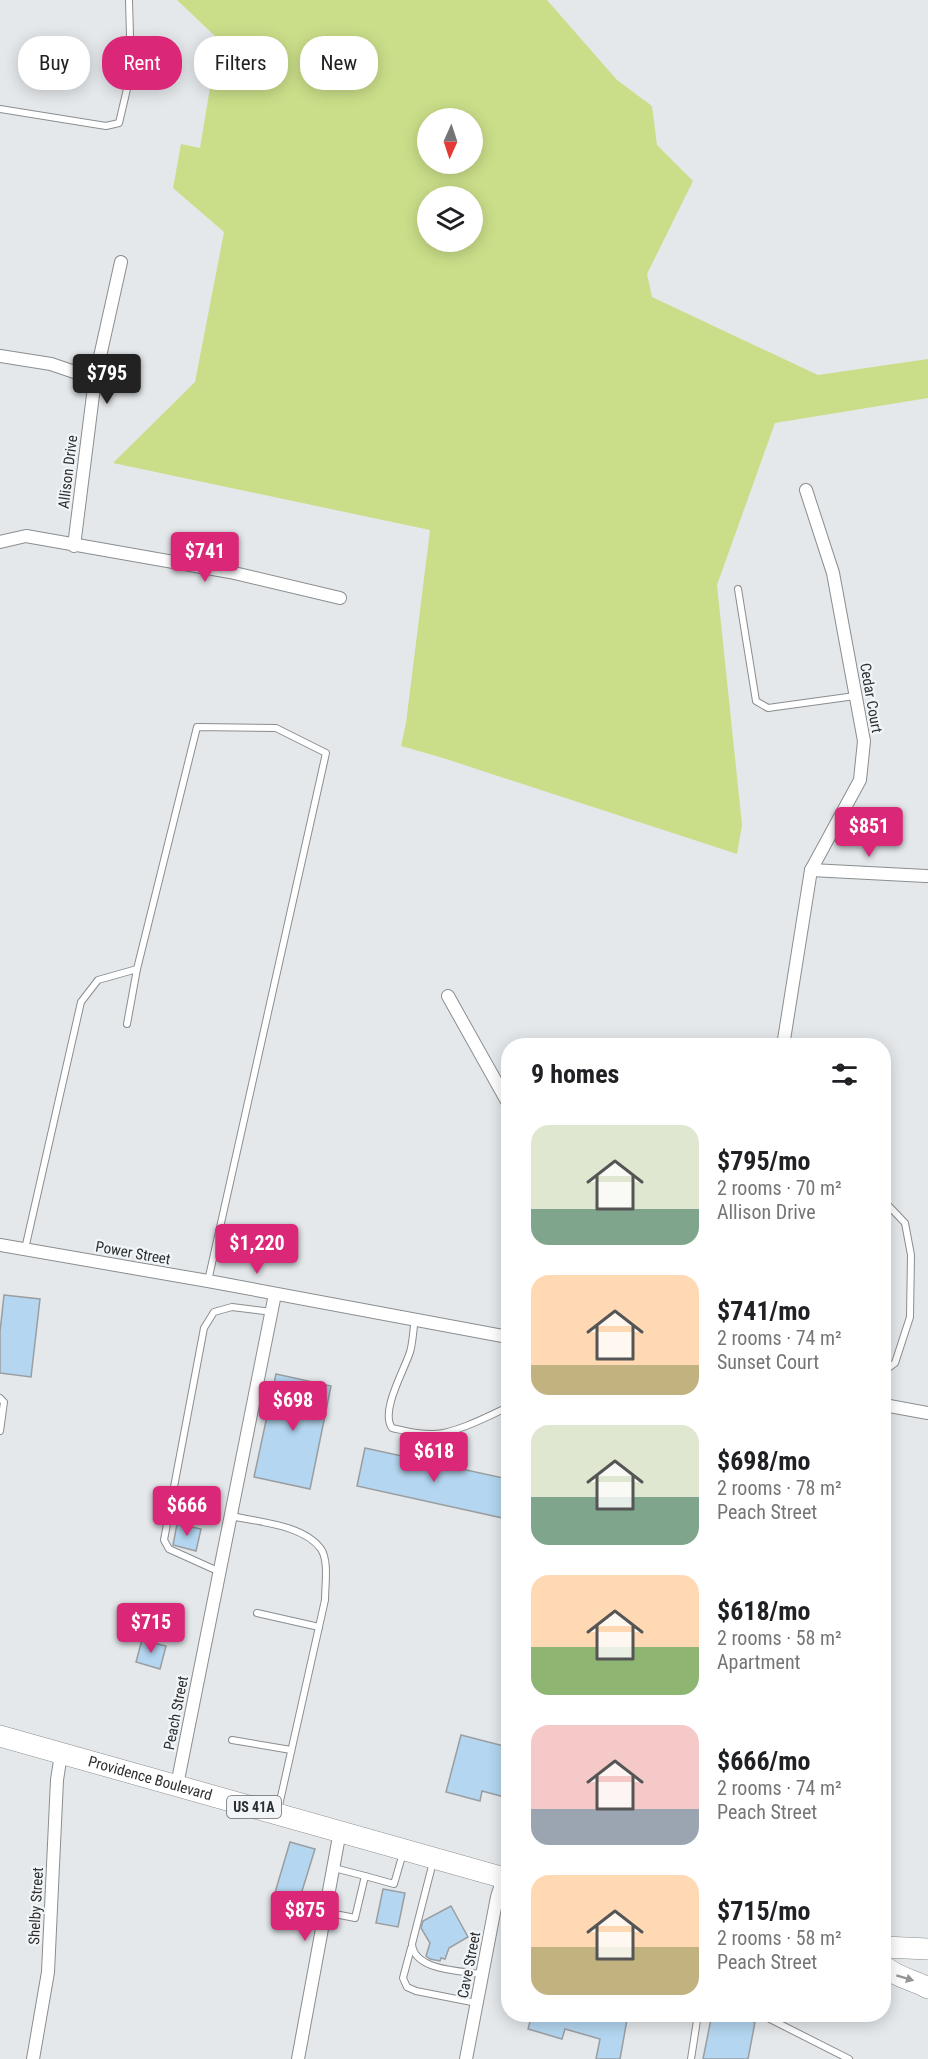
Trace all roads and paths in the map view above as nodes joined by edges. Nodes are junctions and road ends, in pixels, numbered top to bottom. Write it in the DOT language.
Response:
graph roads {
  1 [pos="129,0"];
  2 [pos="0,109"];
  3 [pos="121,262"];
  4 [pos="0,356"];
  5 [pos="95,379"];
  6 [pos="806,490"];
  7 [pos="0,542"];
  8 [pos="74,546"];
  9 [pos="738,589"];
  10 [pos="340,598"];
  11 [pos="855,696"];
  12 [pos="811,870"];
  13 [pos="926,876"];
  14 [pos="137,969"];
  15 [pos="448,996"];
  16 [pos="127,1024"];
  17 [pos="784,1038"];
  18 [pos="501,1091"];
  19 [pos="891,1208"];
  20 [pos="0,1245"];
  21 [pos="25,1250"];
  22 [pos="208,1281"];
  23 [pos="275,1294"];
  24 [pos="272,1312"];
  25 [pos="415,1319"];
  26 [pos="501,1335"];
  27 [pos="891,1366"];
  28 [pos="0,1398"];
  29 [pos="891,1406"];
  30 [pos="501,1410"];
  31 [pos="928,1413"];
  32 [pos="0,1431"];
  33 [pos="231,1516"];
  34 [pos="220,1572"];
  35 [pos="257,1614"];
  36 [pos="319,1627"];
  37 [pos="0,1736"];
  38 [pos="232,1740"];
  39 [pos="291,1750"];
  40 [pos="61,1754"];
  41 [pos="177,1785"];
  42 [pos="277,1814"];
  43 [pos="340,1831"];
  44 [pos="404,1850"];
  45 [pos="434,1858"];
  46 [pos="333,1868"];
  47 [pos="365,1876"];
  48 [pos="501,1877"];
  49 [pos="501,1889"];
  50 [pos="326,1912"];
  51 [pos="412,1944"];
  52 [pos="891,1947"];
  53 [pos="928,1949"];
  54 [pos="891,1973"];
  55 [pos="482,1974"];
  56 [pos="928,1988"];
  57 [pos="477,2004"];
  58 [pos="697,2022"];
  59 [pos="777,2022"];
  60 [pos="835,2056"];
  61 [pos="33,2059"];
  62 [pos="298,2059"];
  63 [pos="466,2059"];
  64 [pos="691,2059"];
  65 [pos="849,2059"];
  1 -- 2 [label="lane"];
  3 -- 5 [label="street, Allison Drive"];
  4 -- 5 [label="street"];
  5 -- 8 [label="street, Allison Drive"];
  6 -- 11 [label="street, Cedar Court"];
  7 -- 8 [label="street"];
  8 -- 10 [label="street"];
  9 -- 11 [label="lane"];
  11 -- 12 [label="street, Cedar Court"];
  12 -- 13 [label="street"];
  12 -- 17 [label="street, Cedar Court"];
  14 -- 16 [label="lane"];
  14 -- 21 [label="lane"];
  14 -- 22 [label="lane"];
  15 -- 18 [label="street"];
  19 -- 27 [label="lane"];
  20 -- 21 [label="street, Power Street"];
  21 -- 22 [label="street, Power Street"];
  22 -- 23 [label="street, Power Street"];
  23 -- 24 [label="street, Peach Street"];
  23 -- 25 [label="street, Power Street"];
  24 -- 33 [label="street, Peach Street"];
  24 -- 34 [label="lane"];
  25 -- 26 [label="street, Power Street"];
  25 -- 30 [label="lane"];
  28 -- 32 [label="lane"];
  29 -- 31 [label="street"];
  33 -- 34 [label="street, Peach Street"];
  33 -- 36 [label="lane"];
  34 -- 41 [label="street, Peach Street"];
  35 -- 36 [label="lane"];
  36 -- 39 [label="lane"];
  37 -- 40 [label="highway, Providence Boulevard / US 41A"];
  38 -- 39 [label="lane"];
  39 -- 42 [label="lane"];
  40 -- 41 [label="highway, Providence Boulevard / US 41A"];
  40 -- 61 [label="street, Shelby Street"];
  41 -- 42 [label="highway, Providence Boulevard / US 41A"];
  42 -- 43 [label="highway, Providence Boulevard / US 41A"];
  43 -- 44 [label="highway, Providence Boulevard / US 41A"];
  43 -- 46 [label="street"];
  44 -- 45 [label="highway, Providence Boulevard / US 41A"];
  44 -- 47 [label="lane"];
  45 -- 48 [label="highway, Providence Boulevard / US 41A"];
  45 -- 51 [label="lane"];
  46 -- 47 [label="lane"];
  46 -- 50 [label="street"];
  47 -- 50 [label="lane"];
  49 -- 55 [label="street, Cave Street"];
  50 -- 62 [label="street"];
  51 -- 55 [label="lane"];
  51 -- 57 [label="lane"];
  52 -- 53 [label="highway"];
  54 -- 56 [label="highway, one-way"];
  55 -- 57 [label="street, Cave Street"];
  57 -- 63 [label="street, Cave Street"];
  58 -- 64 [label="lane"];
  59 -- 60 [label="lane"];
  60 -- 65 [label="lane"];
}
